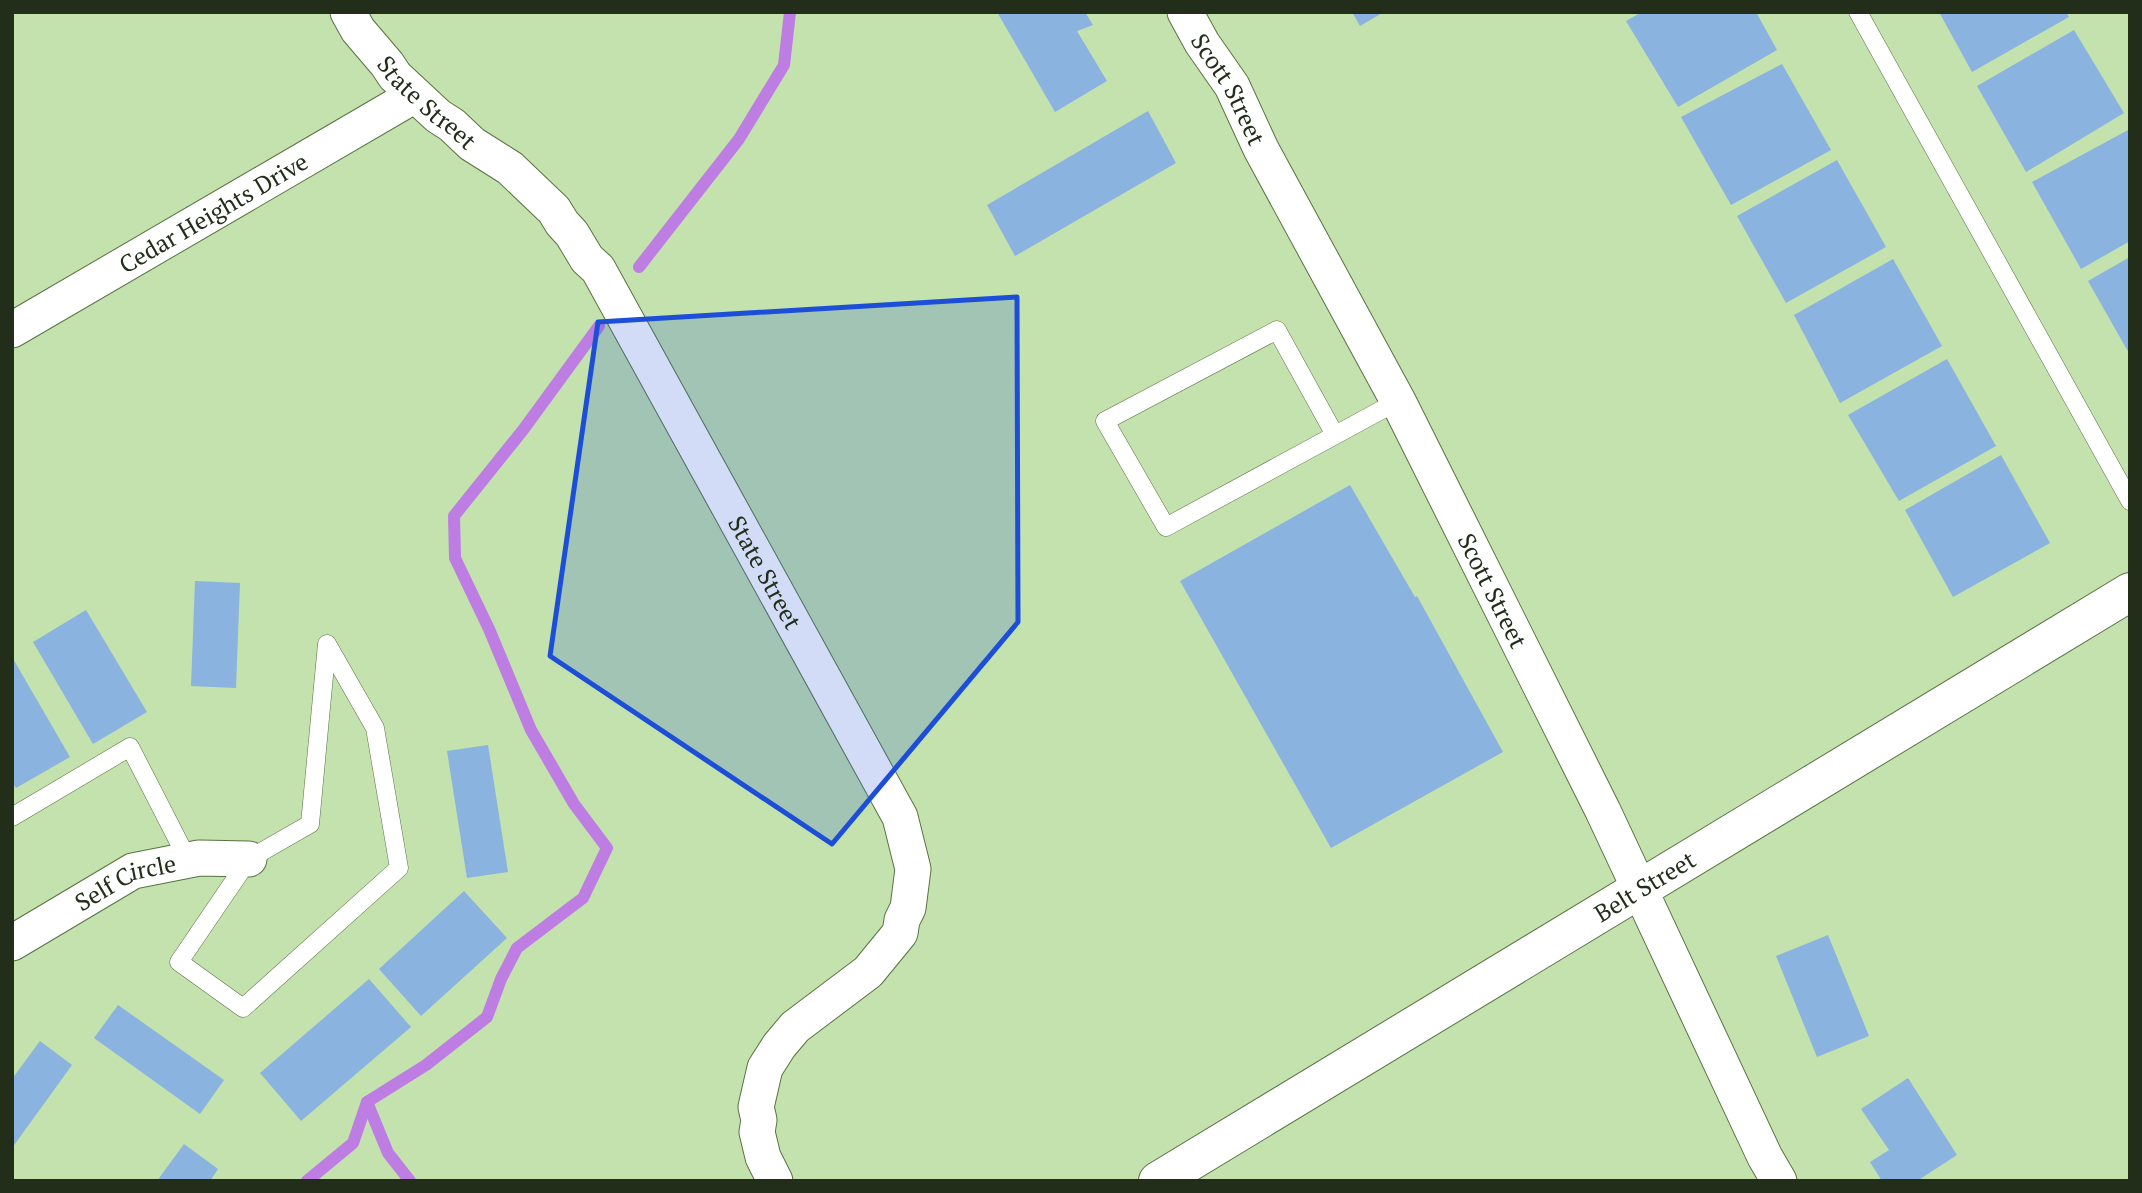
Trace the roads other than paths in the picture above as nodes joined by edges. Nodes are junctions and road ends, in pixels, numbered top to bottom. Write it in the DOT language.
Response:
graph roads {
  1 [pos="348,12"];
  2 [pos="1185,12"];
  3 [pos="1858,12"];
  4 [pos="415,95"];
  5 [pos="12,330"];
  6 [pos="1398,401"];
  7 [pos="1335,435"];
  8 [pos="2130,501"];
  9 [pos="2130,592"];
  10 [pos="12,817"];
  11 [pos="249,859"];
  12 [pos="188,860"];
  13 [pos="1640,888"];
  14 [pos="12,943"];
  15 [pos="775,1181"];
  16 [pos="1158,1181"];
  17 [pos="1779,1181"];
  1 -- 4 [label="street, State Street"];
  2 -- 6 [label="street, Scott Street"];
  3 -- 8 [label="lane"];
  4 -- 5 [label="street, Cedar Heights Drive"];
  4 -- 15 [label="street, State Street"];
  6 -- 7 [label="lane"];
  6 -- 13 [label="street, Scott Street"];
  7 -- 7 [label="lane"];
  9 -- 13 [label="street, Belt Street"];
  10 -- 12 [label="lane"];
  11 -- 11 [label="lane"];
  11 -- 12 [label="street, Self Circle"];
  12 -- 14 [label="street, Self Circle"];
  13 -- 16 [label="street, Belt Street"];
  13 -- 17 [label="street, Scott Street"];
}
